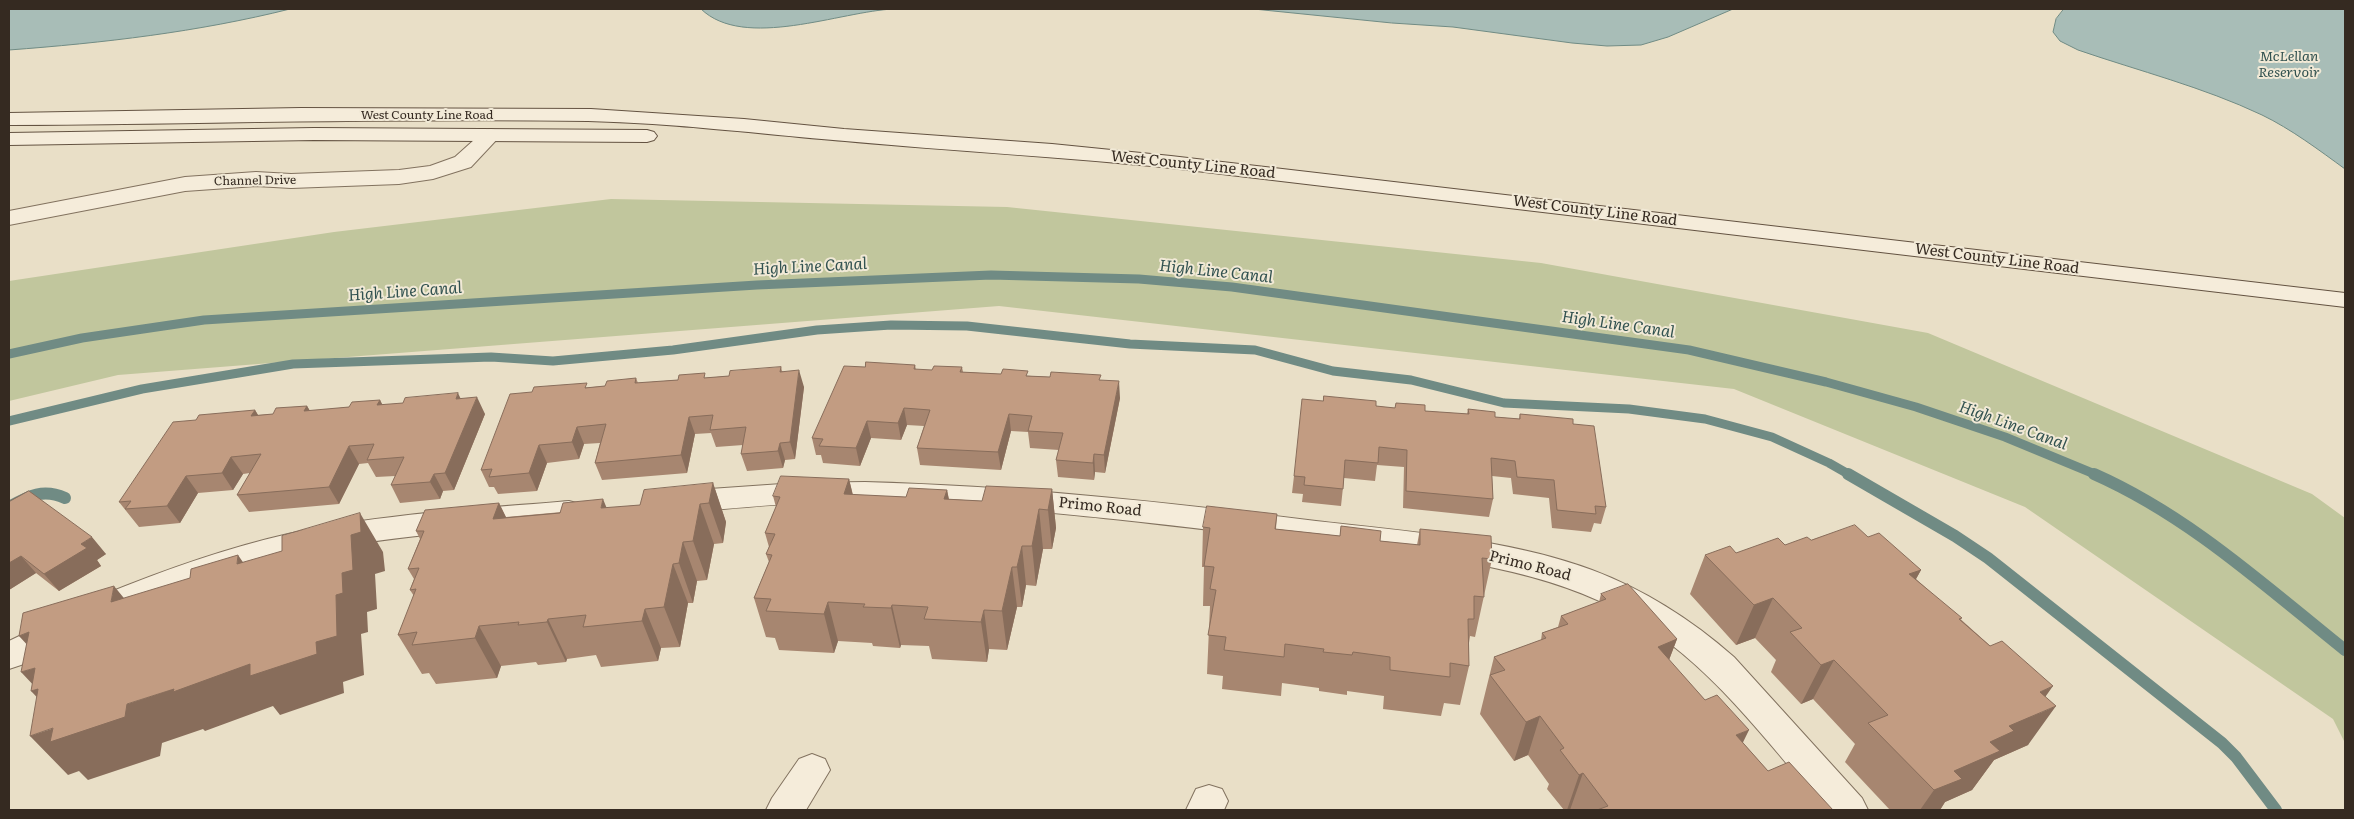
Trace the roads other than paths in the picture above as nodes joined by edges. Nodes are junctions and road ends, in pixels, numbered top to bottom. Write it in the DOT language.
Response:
graph roads {
  1 [pos="9,119"];
  2 [pos="491,135"];
  3 [pos="844,135"];
  4 [pos="9,139"];
  5 [pos="9,218"];
  6 [pos="2345,300"];
  7 [pos="651,505"];
  8 [pos="601,509"];
  9 [pos="9,656"];
  10 [pos="812,770"];
  11 [pos="785,810"];
  12 [pos="1849,810"];
  1 -- 3 [label="main road, West County Line Road"];
  2 -- 3 [label="main road, West County Line Road"];
  2 -- 4 [label="main road, West County Line Road"];
  2 -- 5 [label="main road, Channel Drive"];
  3 -- 6 [label="main road, West County Line Road"];
  7 -- 12 [label="main road, Primo Road"];
  8 -- 9 [label="main road"];
  10 -- 11 [label="main road"];
}
